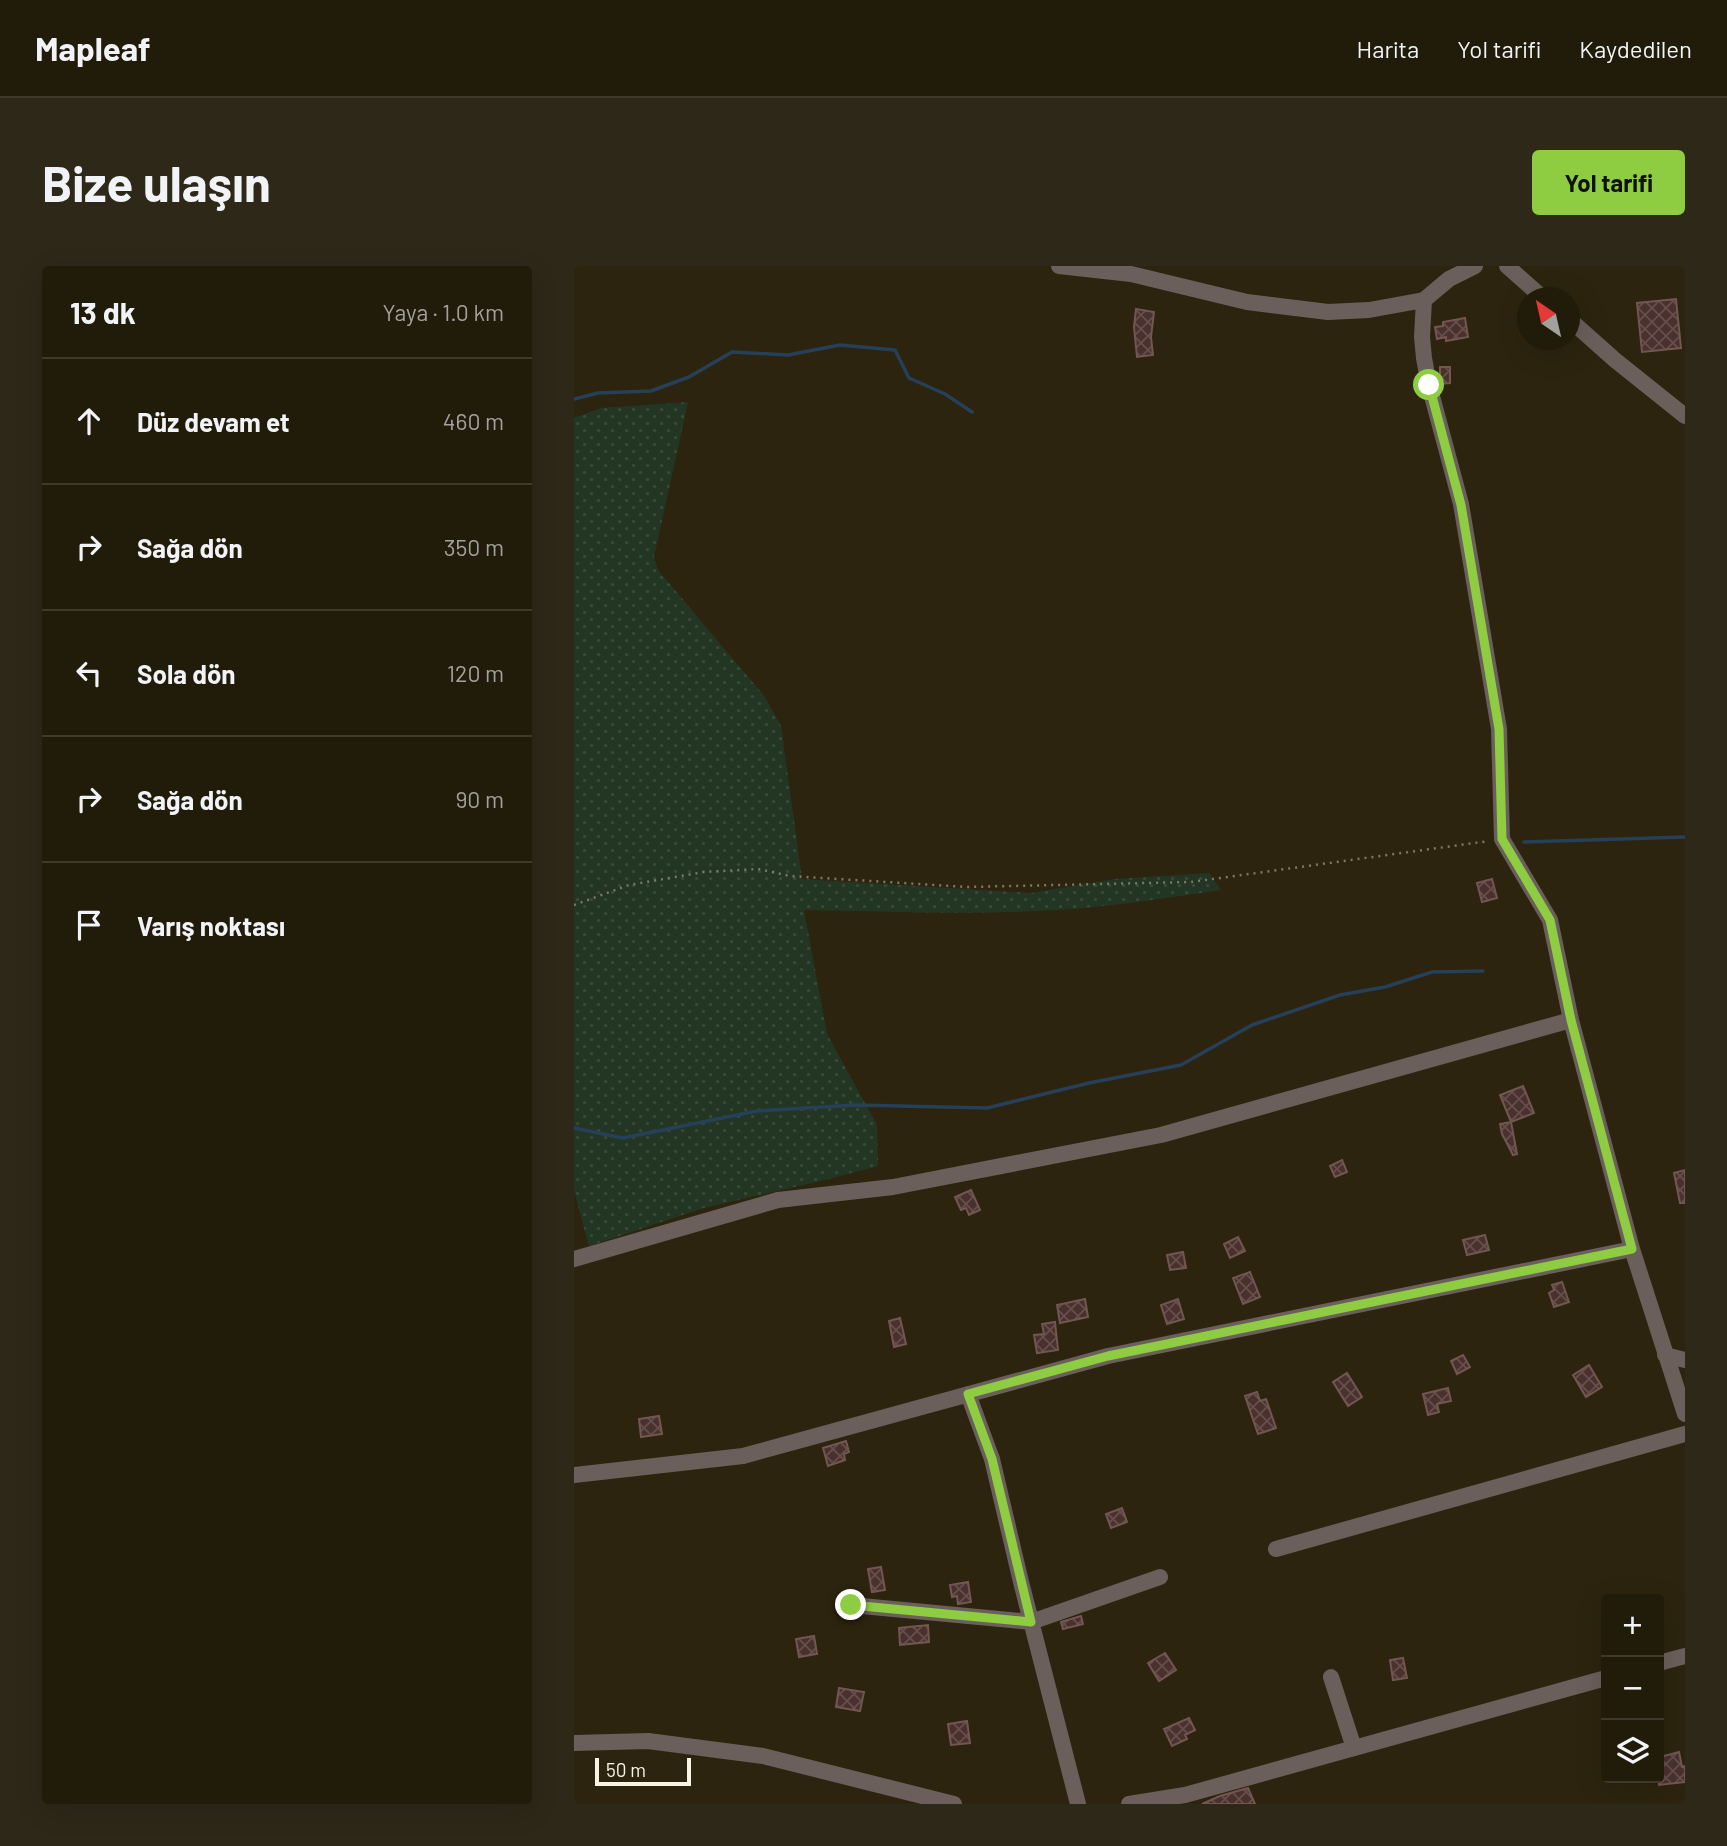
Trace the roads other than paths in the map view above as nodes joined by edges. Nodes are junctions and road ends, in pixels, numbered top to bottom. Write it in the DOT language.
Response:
graph roads {
  1 [pos="1059,266"];
  2 [pos="1475,266"];
  3 [pos="1507,266"];
  4 [pos="1531,287"];
  5 [pos="1424,300"];
  6 [pos="1580,329"];
  7 [pos="1685,416"];
  8 [pos="1571,1020"];
  9 [pos="1632,1249"];
  10 [pos="574,1258"];
  11 [pos="1665,1355"];
  12 [pos="1685,1360"];
  13 [pos="968,1394"];
  14 [pos="1685,1414"];
  15 [pos="1685,1434"];
  16 [pos="574,1475"];
  17 [pos="1276,1549"];
  18 [pos="1160,1577"];
  19 [pos="851,1605"];
  20 [pos="1031,1622"];
  21 [pos="1685,1656"];
  22 [pos="1664,1662"];
  23 [pos="1331,1676"];
  24 [pos="1601,1679"];
  25 [pos="574,1743"];
  26 [pos="1353,1748"];
  27 [pos="954,1804"];
  28 [pos="1078,1804"];
  29 [pos="1129,1804"];
  1 -- 5 [label="street"];
  2 -- 5 [label="street"];
  3 -- 4 [label="street"];
  5 -- 8 [label="street"];
  6 -- 7 [label="street"];
  8 -- 9 [label="street"];
  8 -- 10 [label="street"];
  9 -- 11 [label="street"];
  9 -- 13 [label="street"];
  11 -- 12 [label="street"];
  11 -- 14 [label="street"];
  13 -- 16 [label="street"];
  13 -- 20 [label="street"];
  15 -- 17 [label="street"];
  18 -- 20 [label="street"];
  19 -- 20 [label="street"];
  20 -- 28 [label="street"];
  21 -- 22 [label="street"];
  23 -- 26 [label="street"];
  24 -- 26 [label="street"];
  25 -- 27 [label="street"];
  26 -- 29 [label="street"];
}
